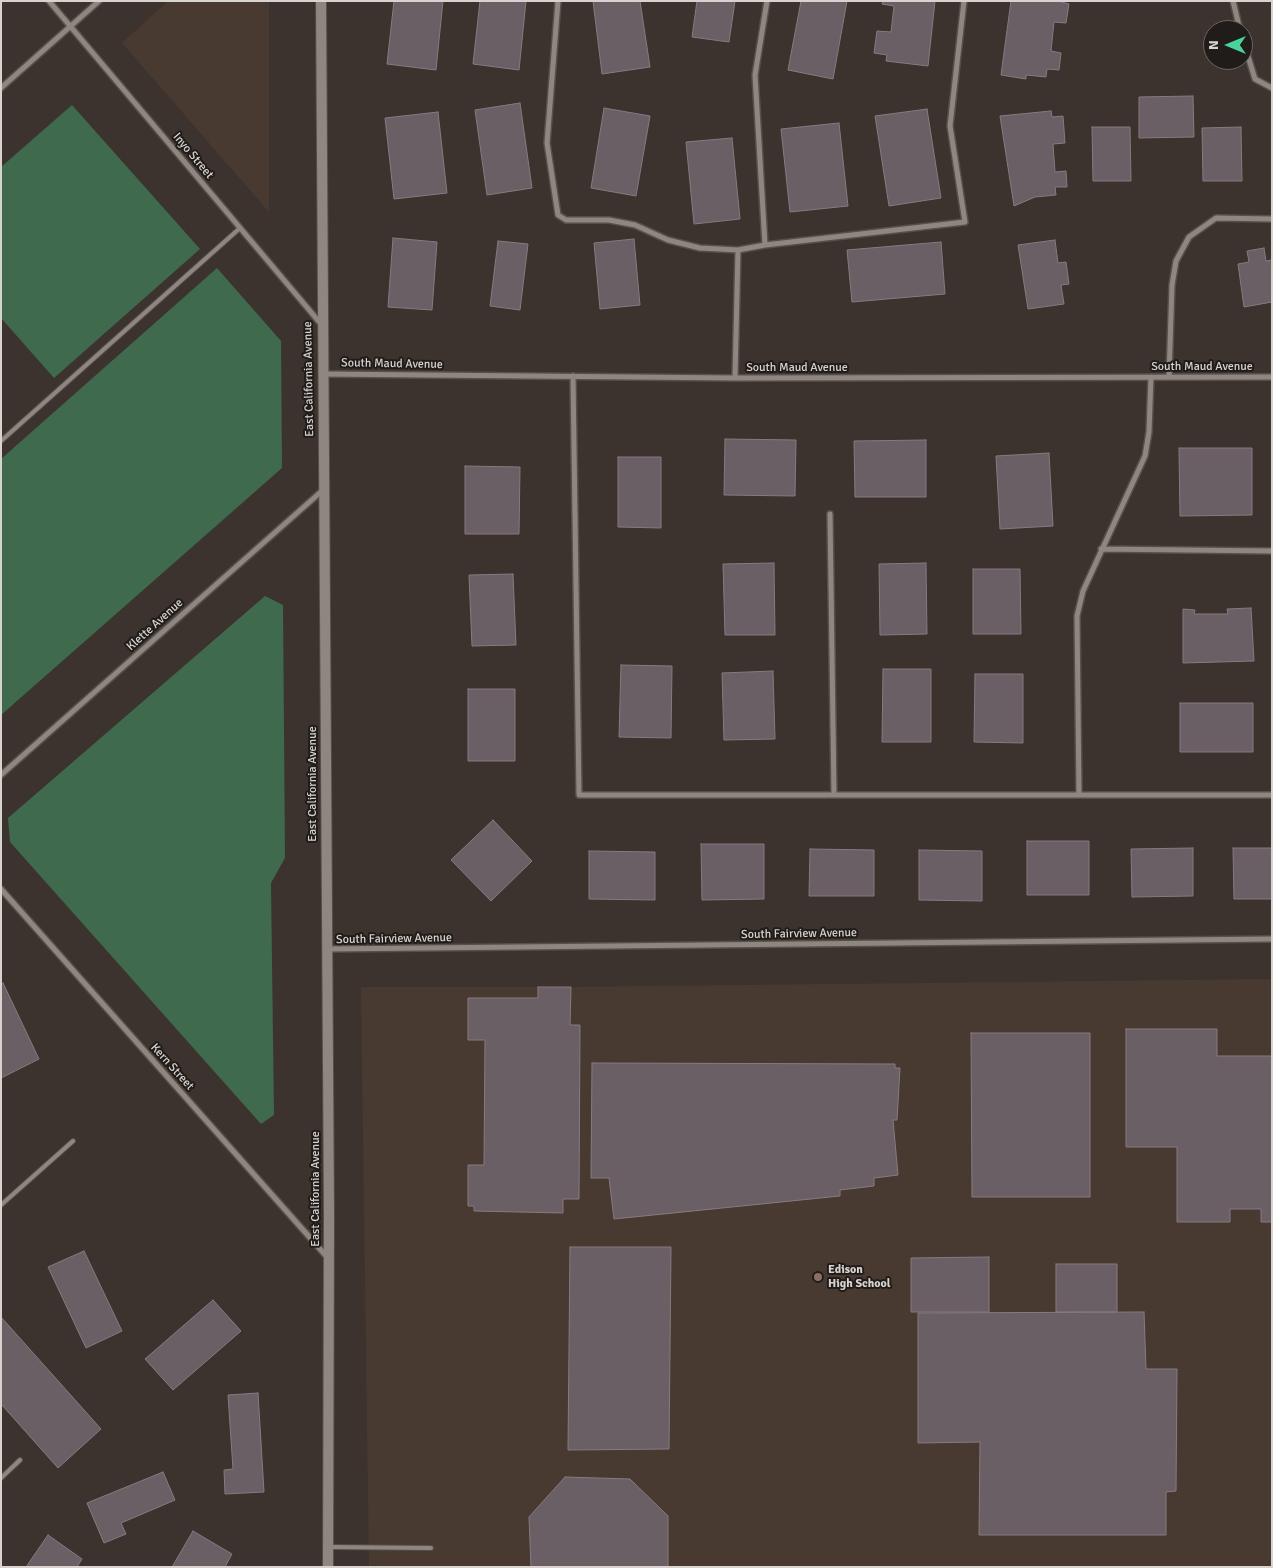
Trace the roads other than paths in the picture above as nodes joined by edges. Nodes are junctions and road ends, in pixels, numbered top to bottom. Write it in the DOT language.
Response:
graph roads {
  1 [pos="50,1"];
  2 [pos="99,1"];
  3 [pos="320,1"];
  4 [pos="558,1"];
  5 [pos="767,1"];
  6 [pos="964,1"];
  7 [pos="1233,1"];
  8 [pos="1238,20"];
  9 [pos="71,26"];
  10 [pos="1252,70"];
  11 [pos="1,88"];
  12 [pos="1272,88"];
  13 [pos="1272,219"];
  14 [pos="240,228"];
  15 [pos="765,245"];
  16 [pos="738,250"];
  17 [pos="321,324"];
  18 [pos="322,374"];
  19 [pos="573,376"];
  20 [pos="1169,376"];
  21 [pos="1151,377"];
  22 [pos="1272,377"];
  23 [pos="735,378"];
  24 [pos="1,441"];
  25 [pos="323,490"];
  26 [pos="830,514"];
  27 [pos="1101,549"];
  28 [pos="1272,551"];
  29 [pos="1,775"];
  30 [pos="834,795"];
  31 [pos="1079,795"];
  32 [pos="1272,795"];
  33 [pos="1,889"];
  34 [pos="1272,939"];
  35 [pos="327,949"];
  36 [pos="73,1140"];
  37 [pos="1,1205"];
  38 [pos="329,1259"];
  39 [pos="20,1460"];
  40 [pos="1,1478"];
  41 [pos="328,1547"];
  42 [pos="431,1548"];
  43 [pos="328,1567"];
  1 -- 9 [label="street, Inyo Street"];
  2 -- 9 [label="street"];
  3 -- 17 [label="main road, East California Avenue"];
  4 -- 16 [label="street"];
  5 -- 15 [label="street"];
  6 -- 15 [label="street"];
  7 -- 8 [label="street"];
  9 -- 11 [label="street"];
  9 -- 14 [label="street, Inyo Street"];
  10 -- 12 [label="street"];
  13 -- 20 [label="street"];
  14 -- 17 [label="street, Inyo Street"];
  14 -- 24 [label="lane"];
  15 -- 16 [label="street"];
  16 -- 23 [label="street"];
  17 -- 18 [label="main road, East California Avenue"];
  18 -- 19 [label="street, South Maud Avenue"];
  18 -- 25 [label="main road, East California Avenue"];
  19 -- 23 [label="street, South Maud Avenue"];
  19 -- 30 [label="street"];
  20 -- 21 [label="street, South Maud Avenue"];
  20 -- 22 [label="street, South Maud Avenue"];
  21 -- 23 [label="street, South Maud Avenue"];
  21 -- 27 [label="street"];
  25 -- 29 [label="street, Klette Avenue"];
  25 -- 35 [label="main road, East California Avenue"];
  26 -- 30 [label="street"];
  27 -- 28 [label="street"];
  27 -- 31 [label="street"];
  30 -- 31 [label="street"];
  31 -- 32 [label="street"];
  33 -- 38 [label="street, Kern Street"];
  34 -- 35 [label="street, South Fairview Avenue"];
  35 -- 38 [label="main road, East California Avenue"];
  36 -- 37 [label="lane"];
  38 -- 41 [label="main road, East California Avenue"];
  39 -- 40 [label="lane"];
  41 -- 42 [label="lane"];
  41 -- 43 [label="main road, East California Avenue"];
}
